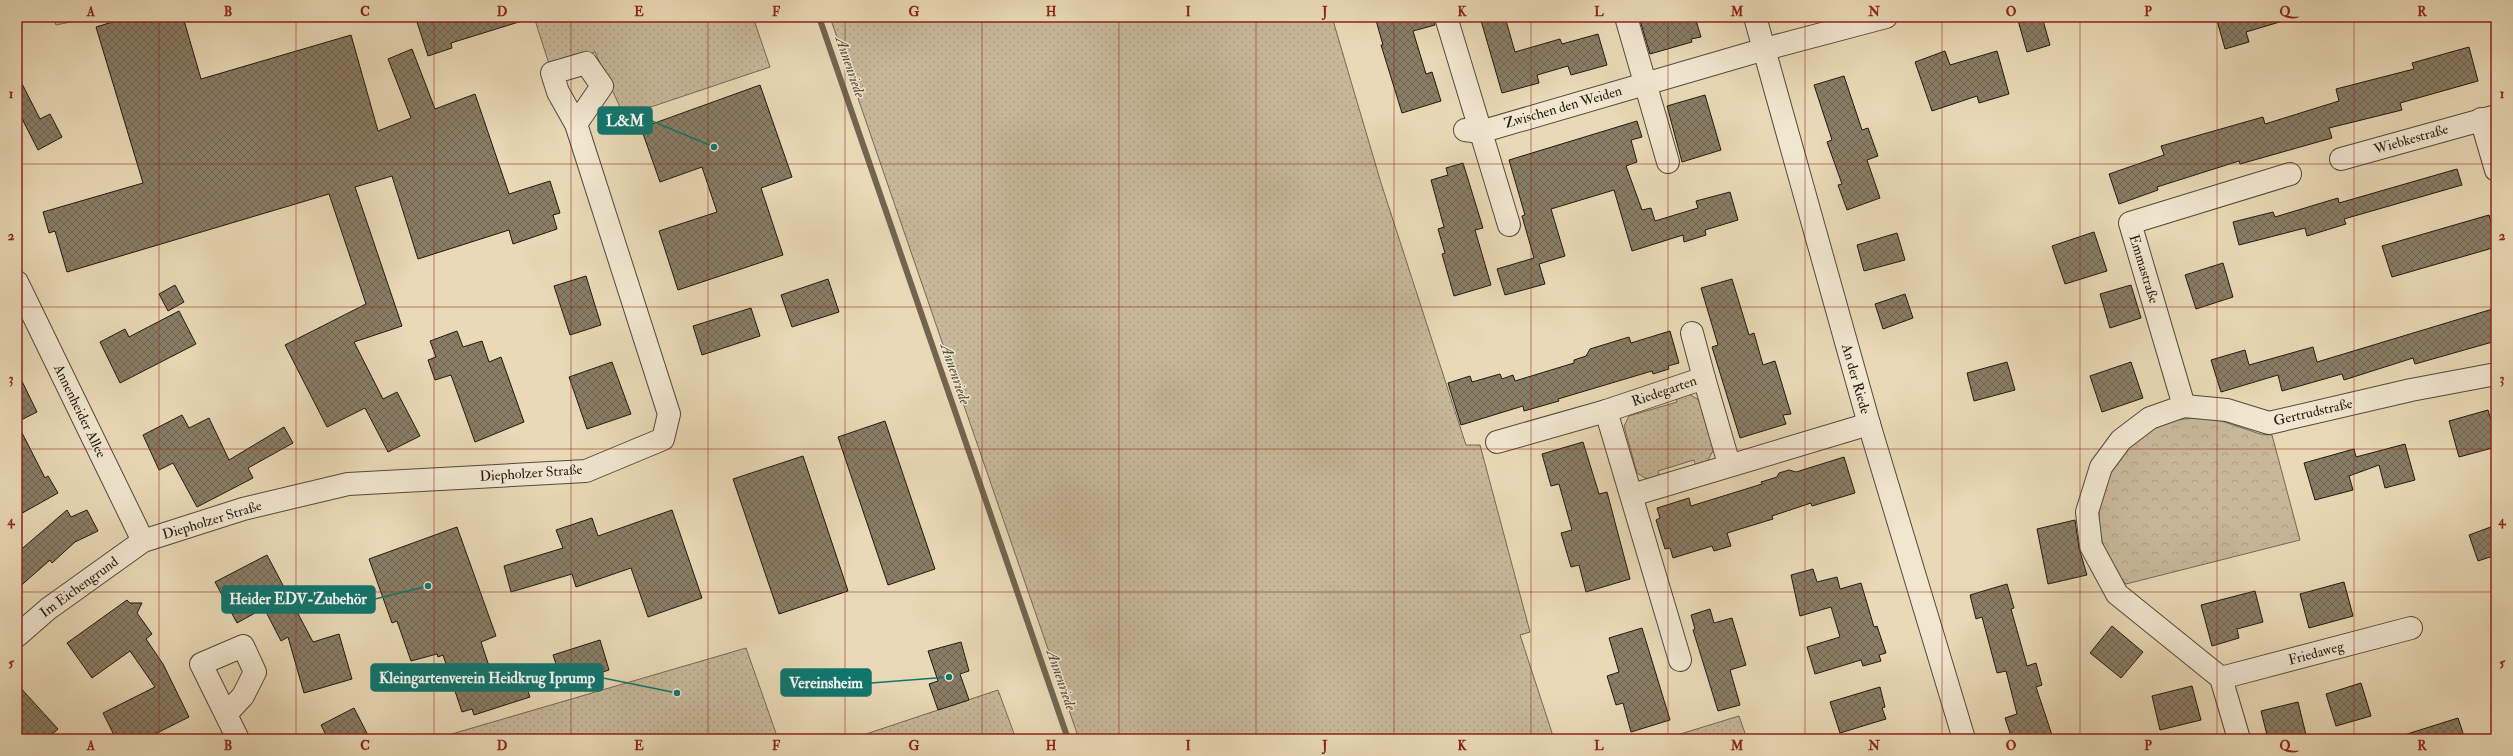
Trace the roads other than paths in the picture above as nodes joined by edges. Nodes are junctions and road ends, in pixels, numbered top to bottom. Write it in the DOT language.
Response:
graph roads {
  1 [pos="1446,17"];
  2 [pos="1626,17"];
  3 [pos="1755,17"];
  4 [pos="1886,17"];
  5 [pos="1765,49"];
  6 [pos="1646,83"];
  7 [pos="2488,118"];
  8 [pos="576,124"];
  9 [pos="1473,131"];
  10 [pos="2341,159"];
  11 [pos="1668,162"];
  12 [pos="2496,170"];
  13 [pos="2290,174"];
  14 [pos="1509,225"];
  15 [pos="17,282"];
  16 [pos="1692,333"];
  17 [pos="2496,374"];
  18 [pos="1704,378"];
  19 [pos="2184,406"];
  20 [pos="1606,411"];
  21 [pos="1869,424"];
  22 [pos="1497,442"];
  23 [pos="1729,464"];
  24 [pos="1632,495"];
  25 [pos="143,541"];
  26 [pos="2411,628"];
  27 [pos="17,636"];
  28 [pos="1680,660"];
  29 [pos="2221,678"];
  30 [pos="226,714"];
  31 [pos="238,739"];
  32 [pos="1964,739"];
  33 [pos="2239,739"];
  1 -- 9 [label="street"];
  2 -- 6 [label="street"];
  3 -- 5 [label="street, An der Riede"];
  4 -- 5 [label="street, Zwischen den Weiden"];
  5 -- 6 [label="street, Zwischen den Weiden"];
  5 -- 21 [label="street, An der Riede"];
  6 -- 9 [label="street, Zwischen den Weiden"];
  6 -- 11 [label="street"];
  7 -- 10 [label="street, Wiebkestraße"];
  7 -- 12 [label="street, Wiebkestraße"];
  8 -- 25 [label="street, Diepholzer Straße"];
  9 -- 14 [label="street"];
  13 -- 19 [label="street, Emmastraße"];
  15 -- 25 [label="street, Annenheider Allee"];
  16 -- 18 [label="street"];
  17 -- 19 [label="street, Gertrudstraße"];
  18 -- 20 [label="street, Riedegarten"];
  18 -- 23 [label="street, Riedegarten"];
  19 -- 29 [label="street, Gertrudstraße"];
  20 -- 22 [label="street, Riedegarten"];
  20 -- 24 [label="street"];
  21 -- 23 [label="street"];
  21 -- 32 [label="street, An der Riede"];
  23 -- 24 [label="street"];
  24 -- 28 [label="street"];
  25 -- 27 [label="street, Im Eichengrund"];
  26 -- 29 [label="street, Friedaweg"];
  29 -- 33 [label="street"];
  30 -- 30 [label="street"];
  30 -- 31 [label="street"];
}
